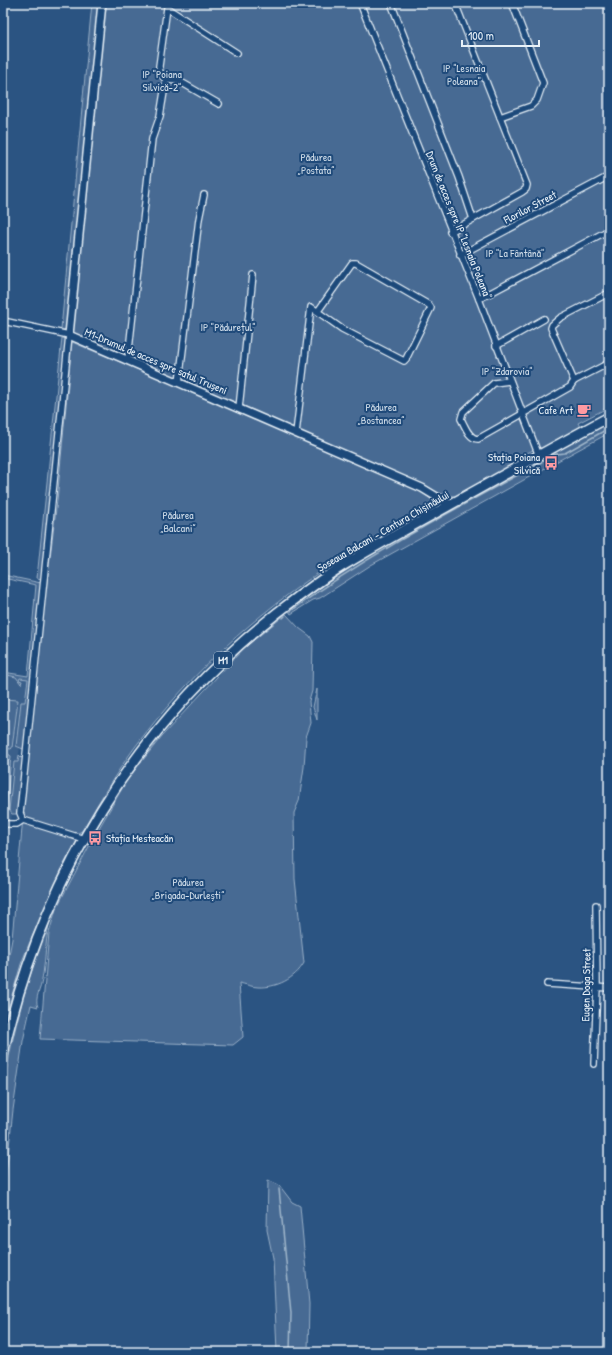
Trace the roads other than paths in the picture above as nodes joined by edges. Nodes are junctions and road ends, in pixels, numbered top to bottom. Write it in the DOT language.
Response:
graph roads {
  1 [pos="102,3"];
  2 [pos="360,3"];
  3 [pos="391,3"];
  4 [pos="455,3"];
  5 [pos="512,3"];
  6 [pos="237,53"];
  7 [pos="166,80"];
  8 [pos="218,104"];
  9 [pos="500,118"];
  10 [pos="609,176"];
  11 [pos="204,195"];
  12 [pos="473,219"];
  13 [pos="609,230"];
  14 [pos="450,232"];
  15 [pos="460,256"];
  16 [pos="253,275"];
  17 [pos="609,293"];
  18 [pos="479,299"];
  19 [pos="318,312"];
  20 [pos="544,319"];
  21 [pos="3,321"];
  22 [pos="69,335"];
  23 [pos="496,346"];
  24 [pos="128,359"];
  25 [pos="609,363"];
  26 [pos="509,381"];
  27 [pos="574,381"];
  28 [pos="179,382"];
  29 [pos="239,408"];
  30 [pos="522,413"];
  31 [pos="609,417"];
  32 [pos="296,433"];
  33 [pos="539,456"];
  34 [pos="450,505"];
  35 [pos="23,820"];
  36 [pos="3,824"];
  37 [pos="84,839"];
  38 [pos="596,905"];
  39 [pos="547,984"];
  40 [pos="597,987"];
  41 [pos="609,988"];
  42 [pos="3,1052"];
  43 [pos="594,1064"];
  1 -- 22 [label="street, M1-Drumul de acces spre satul Trușeni"];
  2 -- 14 [label="street, Drum de acces spre IP \"Lesnaia Poleana\""];
  3 -- 12 [label="street"];
  4 -- 9 [label="street"];
  5 -- 9 [label="street"];
  6 -- 7 [label="street"];
  7 -- 8 [label="street"];
  7 -- 24 [label="street"];
  9 -- 12 [label="street"];
  10 -- 15 [label="street, Florilor Street"];
  11 -- 28 [label="street"];
  12 -- 14 [label="street"];
  13 -- 18 [label="street"];
  14 -- 15 [label="street, Drum de acces spre IP \"Lesnaia Poleana\""];
  15 -- 18 [label="street, Drum de acces spre IP \"Lesnaia Poleana\""];
  16 -- 29 [label="street"];
  17 -- 27 [label="street"];
  18 -- 23 [label="street, Drum de acces spre IP \"Lesnaia Poleana\""];
  19 -- 19 [label="street"];
  19 -- 32 [label="street"];
  20 -- 23 [label="street"];
  21 -- 22 [label="street"];
  22 -- 24 [label="street, M1-Drumul de acces spre satul Trușeni"];
  22 -- 35 [label="street"];
  23 -- 26 [label="street, Drum de acces spre IP \"Lesnaia Poleana\""];
  24 -- 28 [label="street, M1-Drumul de acces spre satul Trușeni"];
  25 -- 27 [label="street"];
  26 -- 30 [label="street, Drum de acces spre IP \"Lesnaia Poleana\""];
  26 -- 30 [label="street"];
  27 -- 30 [label="street"];
  28 -- 29 [label="street, M1-Drumul de acces spre satul Trușeni"];
  29 -- 32 [label="street, M1-Drumul de acces spre satul Trușeni"];
  30 -- 33 [label="street, Drum de acces spre IP \"Lesnaia Poleana\""];
  31 -- 33 [label="highway, Șoseaua Balcani - Centura Chișinăului / M1"];
  32 -- 34 [label="street, M1-Drumul de acces spre satul Trușeni"];
  33 -- 34 [label="highway, Șoseaua Balcani - Centura Chișinăului / M1"];
  34 -- 37 [label="highway, Șoseaua Balcani - Centura Chișinăului / M1"];
  35 -- 36 [label="street"];
  35 -- 37 [label="street"];
  37 -- 42 [label="highway, Șoseaua Balcani - Centura Chișinăului / M1"];
  38 -- 40 [label="street, Eugen Doga Street"];
  39 -- 40 [label="street"];
  40 -- 41 [label="street"];
  40 -- 43 [label="street, Eugen Doga Street"];
}
